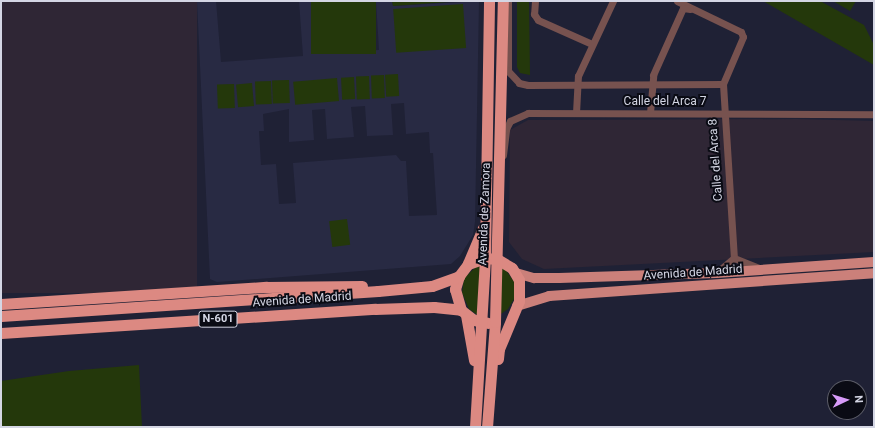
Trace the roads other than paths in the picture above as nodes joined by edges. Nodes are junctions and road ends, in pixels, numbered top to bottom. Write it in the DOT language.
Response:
graph roads {
  1 [pos="489,1"];
  2 [pos="503,1"];
  3 [pos="508,1"];
  4 [pos="535,1"];
  5 [pos="613,1"];
  6 [pos="677,1"];
  7 [pos="698,11"];
  8 [pos="592,44"];
  9 [pos="578,84"];
  10 [pos="652,84"];
  11 [pos="723,84"];
  12 [pos="576,113"];
  13 [pos="650,113"];
  14 [pos="724,113"];
  15 [pos="874,114"];
  16 [pos="500,170"];
  17 [pos="486,222"];
  18 [pos="485,258"];
  19 [pos="734,258"];
  20 [pos="497,259"];
  21 [pos="874,262"];
  22 [pos="468,264"];
  23 [pos="763,270"];
  24 [pos="516,273"];
  25 [pos="716,273"];
  26 [pos="874,273"];
  27 [pos="459,276"];
  28 [pos="378,291"];
  29 [pos="1,304"];
  30 [pos="514,310"];
  31 [pos="464,312"];
  32 [pos="1,316"];
  33 [pos="495,322"];
  34 [pos="482,323"];
  35 [pos="1,333"];
  36 [pos="472,427"];
  37 [pos="475,427"];
  38 [pos="487,427"];
  39 [pos="491,427"];
  1 -- 17 [label="highway, Avenida de Zamora"];
  2 -- 16 [label="highway, Avenida de Zamora"];
  3 -- 9 [label="street, Calle del Arca 7"];
  4 -- 8 [label="street"];
  5 -- 8 [label="street"];
  6 -- 7 [label="street, Calle del Arca 8"];
  7 -- 10 [label="street"];
  7 -- 11 [label="street, Calle del Arca 8"];
  8 -- 9 [label="street"];
  9 -- 10 [label="street, Calle del Arca 7"];
  9 -- 12 [label="street"];
  10 -- 11 [label="street, Calle del Arca 7"];
  10 -- 13 [label="street"];
  11 -- 14 [label="street, Calle del Arca 8"];
  12 -- 13 [label="street, Calle del Arca 7"];
  12 -- 16 [label="street, Calle del Arca 7"];
  13 -- 14 [label="street, Calle del Arca 7"];
  14 -- 15 [label="street, Calle del Arca 7"];
  14 -- 19 [label="street, Calle del Arca 8"];
  16 -- 20 [label="highway, Avenida de Zamora"];
  17 -- 18 [label="highway, Avenida de Zamora"];
  17 -- 22 [label="highway"];
  18 -- 20 [label="highway"];
  18 -- 22 [label="highway"];
  18 -- 34 [label="highway, Avenida de Zamora"];
  19 -- 23 [label="street"];
  19 -- 25 [label="street, Avenida de Madrid"];
  20 -- 24 [label="highway"];
  20 -- 33 [label="highway, Avenida de Zamora"];
  21 -- 23 [label="main road, Avenida de Madrid"];
  22 -- 27 [label="highway"];
  23 -- 25 [label="main road, Avenida de Madrid"];
  24 -- 25 [label="main road, Avenida de Madrid"];
  24 -- 30 [label="highway"];
  26 -- 30 [label="main road, Avenida de Madrid"];
  27 -- 28 [label="highway, Avenida de Madrid / N-601"];
  27 -- 31 [label="highway"];
  28 -- 29 [label="highway"];
  28 -- 32 [label="highway, Avenida de Madrid / N-601"];
  30 -- 33 [label="highway"];
  30 -- 39 [label="highway"];
  31 -- 34 [label="highway"];
  31 -- 35 [label="highway, Avenida de Madrid / N-601"];
  31 -- 36 [label="highway"];
  33 -- 34 [label="highway"];
  33 -- 38 [label="highway, Avenida de Zamora"];
  34 -- 37 [label="highway, Avenida de Zamora"];
}
